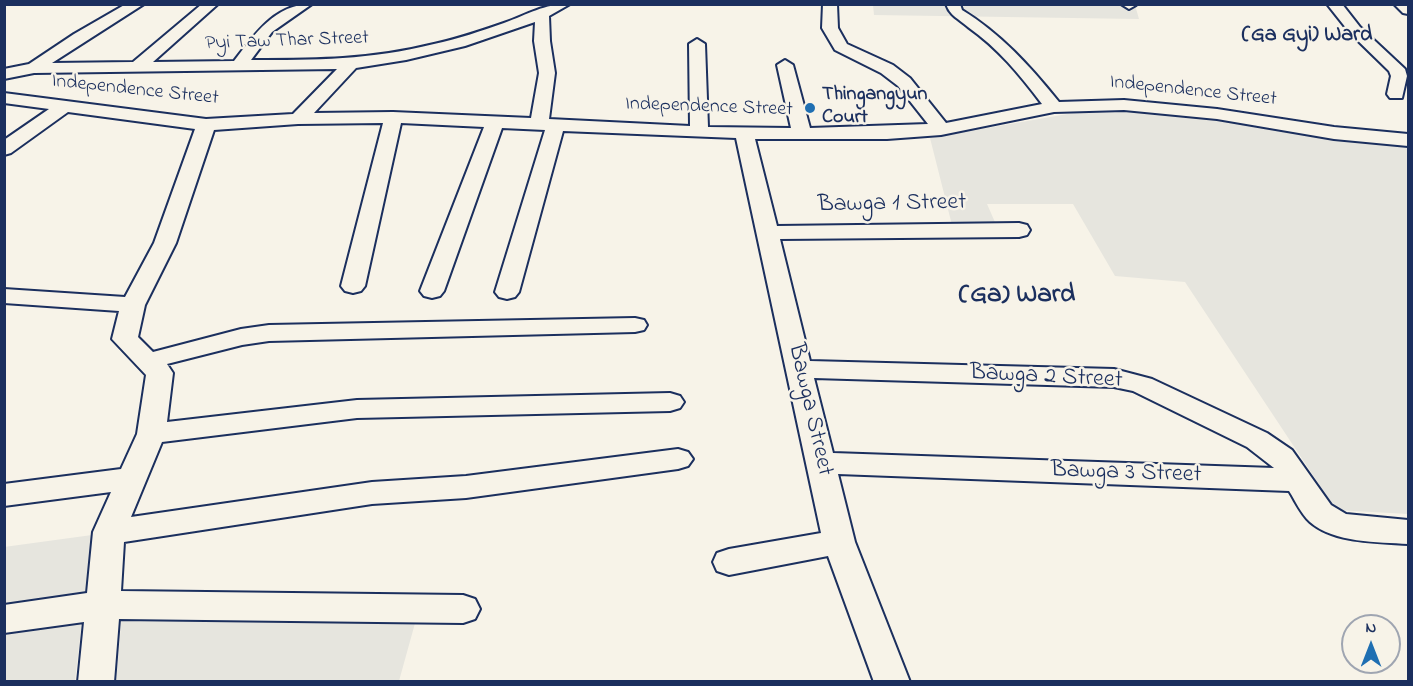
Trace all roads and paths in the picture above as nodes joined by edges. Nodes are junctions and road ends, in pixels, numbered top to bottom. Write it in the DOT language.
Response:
graph roads {
  1 [pos="137,4"];
  2 [pos="211,4"];
  3 [pos="305,4"];
  4 [pos="563,4"];
  5 [pos="830,4"];
  6 [pos="953,4"];
  7 [pos="1334,4"];
  8 [pos="1401,4"];
  9 [pos="1408,10"];
  10 [pos="542,14"];
  11 [pos="697,44"];
  12 [pos="351,64"];
  13 [pos="239,65"];
  14 [pos="785,65"];
  15 [pos="138,66"];
  16 [pos="34,68"];
  17 [pos="4,74"];
  18 [pos="1396,94"];
  19 [pos="4,98"];
  20 [pos="65,106"];
  21 [pos="1054,107"];
  22 [pos="393,117"];
  23 [pos="298,119"];
  24 [pos="495,122"];
  25 [pos="206,124"];
  26 [pos="548,124"];
  27 [pos="941,129"];
  28 [pos="699,132"];
  29 [pos="744,133"];
  30 [pos="802,134"];
  31 [pos="1408,140"];
  32 [pos="4,149"];
  33 [pos="1018,230"];
  34 [pos="767,233"];
  35 [pos="353,286"];
  36 [pos="432,291"];
  37 [pos="507,292"];
  38 [pos="4,296"];
  39 [pos="134,305"];
  40 [pos="635,325"];
  41 [pos="148,360"];
  42 [pos="799,369"];
  43 [pos="670,402"];
  44 [pos="151,434"];
  45 [pos="678,459"];
  46 [pos="822,463"];
  47 [pos="132,478"];
  48 [pos="1298,480"];
  49 [pos="4,495"];
  50 [pos="109,532"];
  51 [pos="1408,532"];
  52 [pos="839,542"];
  53 [pos="729,562"];
  54 [pos="102,605"];
  55 [pos="463,609"];
  56 [pos="4,619"];
  57 [pos="96,681"];
  58 [pos="892,681"];
  1 -- 16 [label="street"];
  2 -- 15 [label="street"];
  3 -- 13 [label="street"];
  4 -- 10 [label="street, Pyi Taw Thar Street"];
  5 -- 27 [label="street"];
  6 -- 21 [label="street"];
  7 -- 18 [label="street"];
  8 -- 9 [label="street"];
  10 -- 12 [label="street, Pyi Taw Thar Street"];
  10 -- 26 [label="street"];
  11 -- 28 [label="street"];
  12 -- 13 [label="street, Pyi Taw Thar Street"];
  12 -- 23 [label="street"];
  13 -- 15 [label="street, Pyi Taw Thar Street"];
  14 -- 30 [label="street"];
  15 -- 16 [label="street, Pyi Taw Thar Street"];
  16 -- 17 [label="street, Pyi Taw Thar Street"];
  19 -- 20 [label="street, Independence Street"];
  20 -- 25 [label="street, Independence Street"];
  20 -- 32 [label="street"];
  21 -- 27 [label="street, Independence Street"];
  21 -- 31 [label="street, Independence Street"];
  22 -- 23 [label="street, Independence Street"];
  22 -- 24 [label="street, Independence Street"];
  22 -- 35 [label="street"];
  23 -- 25 [label="street, Independence Street"];
  24 -- 26 [label="street, Independence Street"];
  24 -- 36 [label="street"];
  25 -- 39 [label="street"];
  26 -- 28 [label="street, Independence Street"];
  26 -- 37 [label="street"];
  27 -- 30 [label="street, Independence Street"];
  28 -- 29 [label="street, Independence Street"];
  29 -- 30 [label="street, Independence Street"];
  29 -- 34 [label="street, Bawga Street"];
  33 -- 34 [label="street, Bawga 1 Street"];
  34 -- 42 [label="street, Bawga Street"];
  38 -- 39 [label="street"];
  39 -- 41 [label="street"];
  40 -- 41 [label="street"];
  41 -- 44 [label="street"];
  42 -- 46 [label="street, Bawga Street"];
  42 -- 48 [label="street, Bawga 2 Street"];
  43 -- 44 [label="street"];
  44 -- 47 [label="street"];
  45 -- 50 [label="street"];
  46 -- 48 [label="street, Bawga 3 Street"];
  46 -- 52 [label="street, Bawga Street"];
  47 -- 49 [label="street"];
  47 -- 50 [label="street"];
  48 -- 51 [label="street"];
  50 -- 54 [label="street"];
  52 -- 53 [label="street"];
  52 -- 58 [label="street, Bawga Street"];
  54 -- 55 [label="street"];
  54 -- 56 [label="street"];
  54 -- 57 [label="street"];
}
